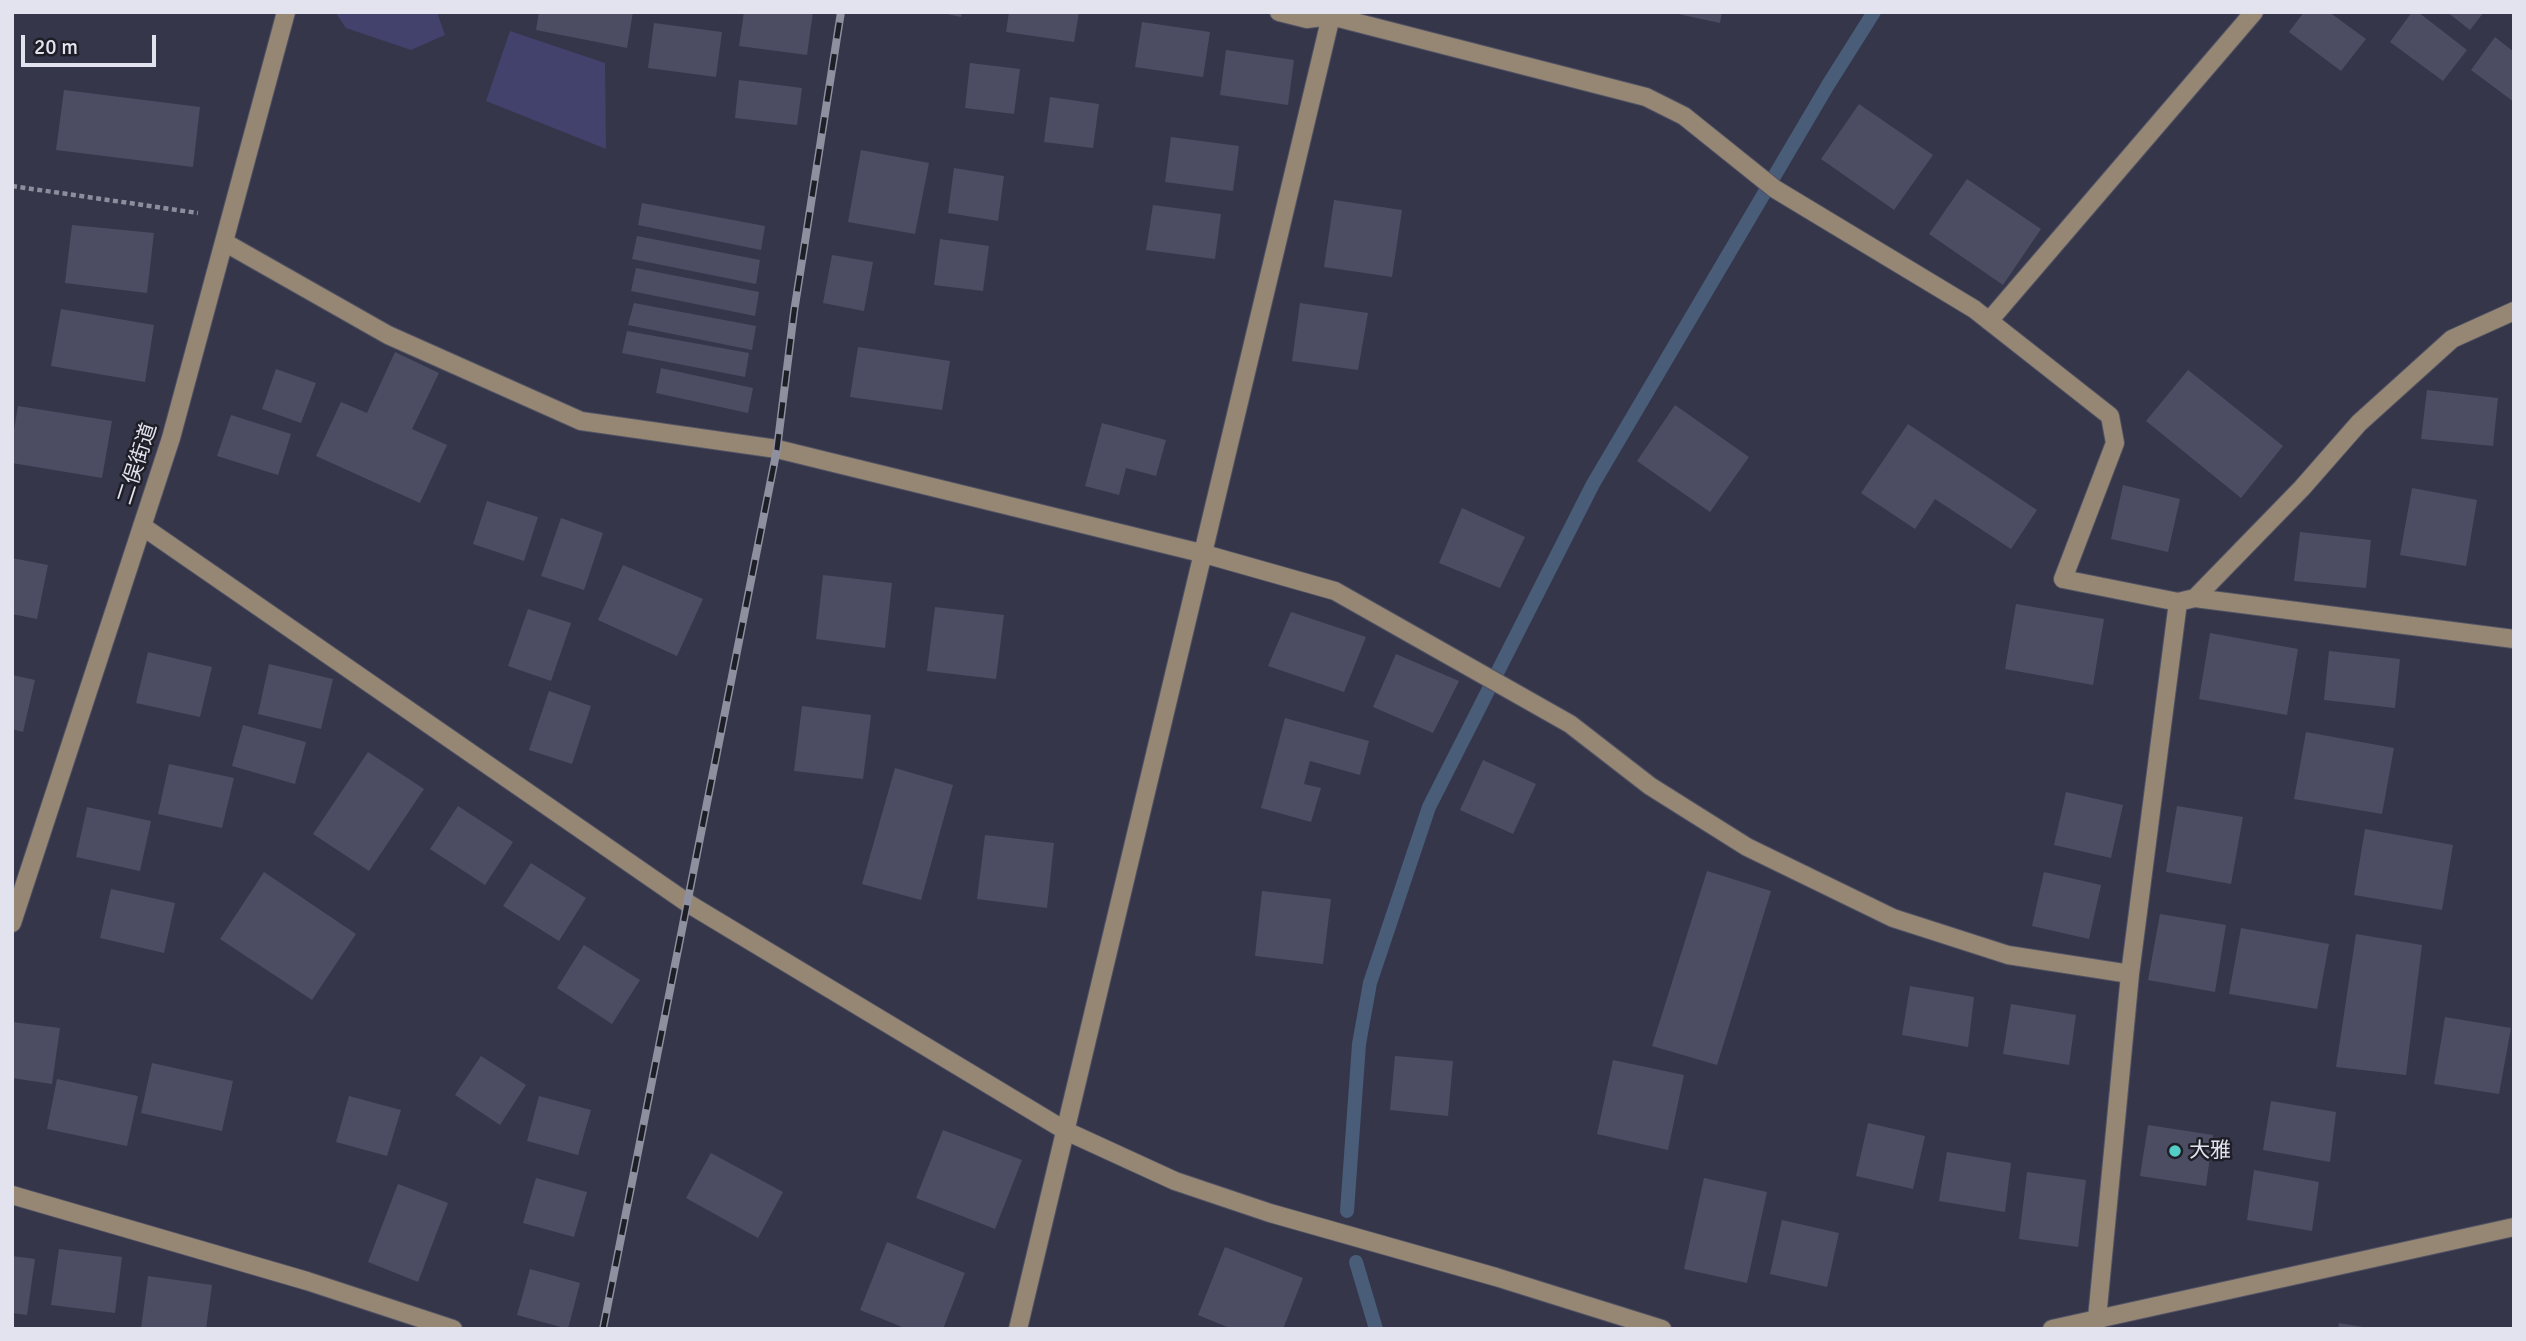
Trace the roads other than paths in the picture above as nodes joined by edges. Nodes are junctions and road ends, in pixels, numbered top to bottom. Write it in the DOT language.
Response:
graph roads {
  1 [pos="275,12"];
  2 [pos="286,12"];
  3 [pos="1279,12"];
  4 [pos="2254,12"];
  5 [pos="1332,14"];
  6 [pos="280,32"];
  7 [pos="224,242"];
  8 [pos="2514,311"];
  9 [pos="1989,321"];
  10 [pos="142,526"];
  11 [pos="1202,553"];
  12 [pos="2187,600"];
  13 [pos="2514,639"];
  14 [pos="12,923"];
  15 [pos="2130,974"];
  16 [pos="1066,1131"];
  17 [pos="12,1195"];
  18 [pos="2514,1227"];
  19 [pos="2096,1324"];
  20 [pos="453,1329"];
  21 [pos="1018,1329"];
  22 [pos="1662,1329"];
  23 [pos="2052,1329"];
  1 -- 6 [label="street"];
  2 -- 6 [label="street, 二俣街道"];
  3 -- 5 [label="street"];
  4 -- 9 [label="street"];
  5 -- 9 [label="street"];
  5 -- 11 [label="street"];
  6 -- 7 [label="street, 二俣街道"];
  7 -- 10 [label="street, 二俣街道"];
  7 -- 11 [label="street"];
  8 -- 12 [label="street"];
  9 -- 12 [label="street"];
  10 -- 14 [label="street, 二俣街道"];
  10 -- 16 [label="street"];
  11 -- 15 [label="street"];
  11 -- 16 [label="street"];
  12 -- 13 [label="street"];
  12 -- 15 [label="street"];
  15 -- 19 [label="street"];
  16 -- 21 [label="street"];
  16 -- 22 [label="street"];
  17 -- 20 [label="street"];
  18 -- 19 [label="street"];
  19 -- 23 [label="street"];
}
